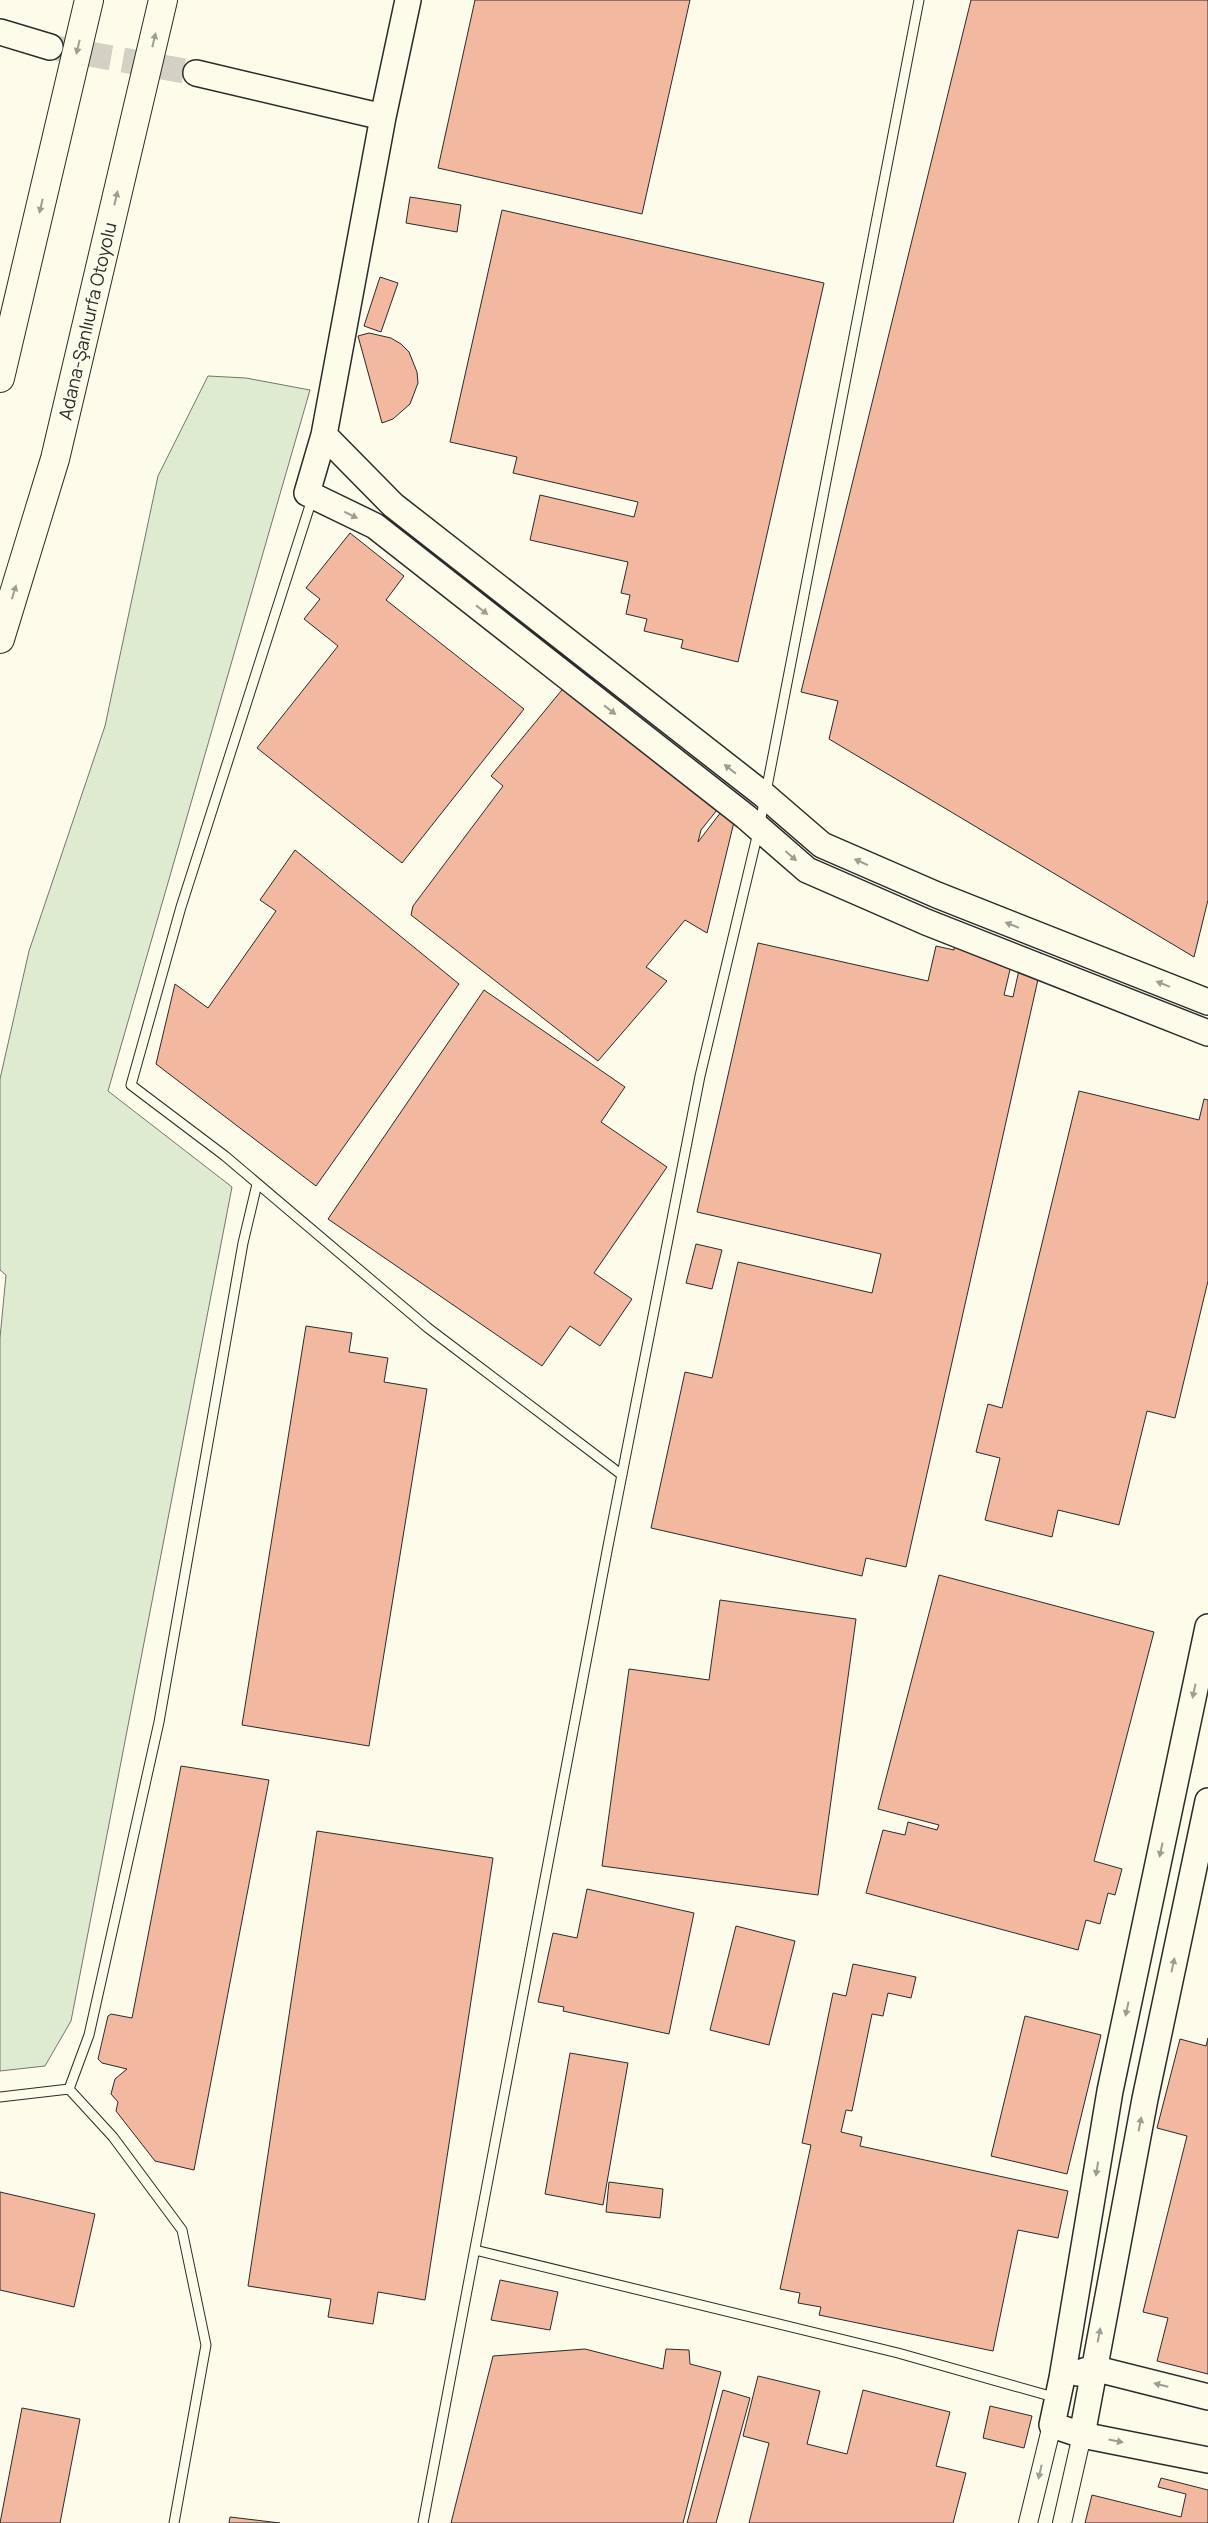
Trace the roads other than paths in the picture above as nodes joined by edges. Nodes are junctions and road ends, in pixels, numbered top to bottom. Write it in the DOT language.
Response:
graph roads {
  1 [pos="89,0"];
  2 [pos="163,0"];
  3 [pos="408,0"];
  4 [pos="920,0"];
  5 [pos="0,32"];
  6 [pos="50,47"];
  7 [pos="196,74"];
  8 [pos="383,117"];
  9 [pos="0,378"];
  10 [pos="324,435"];
  11 [pos="310,495"];
  12 [pos="0,639"];
  13 [pos="764,795"];
  14 [pos="759,828"];
  15 [pos="1208,1002"];
  16 [pos="1208,1033"];
  17 [pos="257,1184"];
  18 [pos="622,1475"];
  19 [pos="1208,1627"];
  20 [pos="1208,1801"];
  21 [pos="69,2089"];
  22 [pos="0,2097"];
  23 [pos="475,2250"];
  24 [pos="1093,2368"];
  25 [pos="1060,2388"];
  26 [pos="1208,2397"];
  27 [pos="1052,2425"];
  28 [pos="1082,2435"];
  29 [pos="1208,2460"];
  30 [pos="174,2523"];
  31 [pos="423,2523"];
  32 [pos="1028,2523"];
  33 [pos="1062,2523"];
  1 -- 9 [label="highway, one-way"];
  12 -- 2 [label="highway, Adana-Şanlıurfa Otoyolu, one-way"];
  3 -- 8 [label="street"];
  4 -- 13 [label="lane"];
  5 -- 6 [label="street"];
  7 -- 8 [label="street"];
  8 -- 10 [label="street"];
  10 -- 11 [label="street"];
  13 -- 10 [label="street, one-way"];
  11 -- 14 [label="street, one-way"];
  11 -- 17 [label="lane"];
  13 -- 14 [label="lane"];
  15 -- 13 [label="street, one-way"];
  14 -- 16 [label="street, one-way"];
  14 -- 18 [label="lane"];
  17 -- 18 [label="lane"];
  17 -- 21 [label="lane"];
  18 -- 23 [label="lane"];
  19 -- 25 [label="street, one-way"];
  24 -- 20 [label="street, one-way"];
  21 -- 22 [label="lane"];
  21 -- 30 [label="lane"];
  23 -- 25 [label="lane"];
  23 -- 31 [label="lane"];
  24 -- 25 [label="street"];
  26 -- 24 [label="street, one-way"];
  24 -- 28 [label="street"];
  25 -- 27 [label="street"];
  27 -- 28 [label="street"];
  27 -- 32 [label="street, one-way"];
  28 -- 29 [label="street, one-way"];
  28 -- 33 [label="street"];
}
